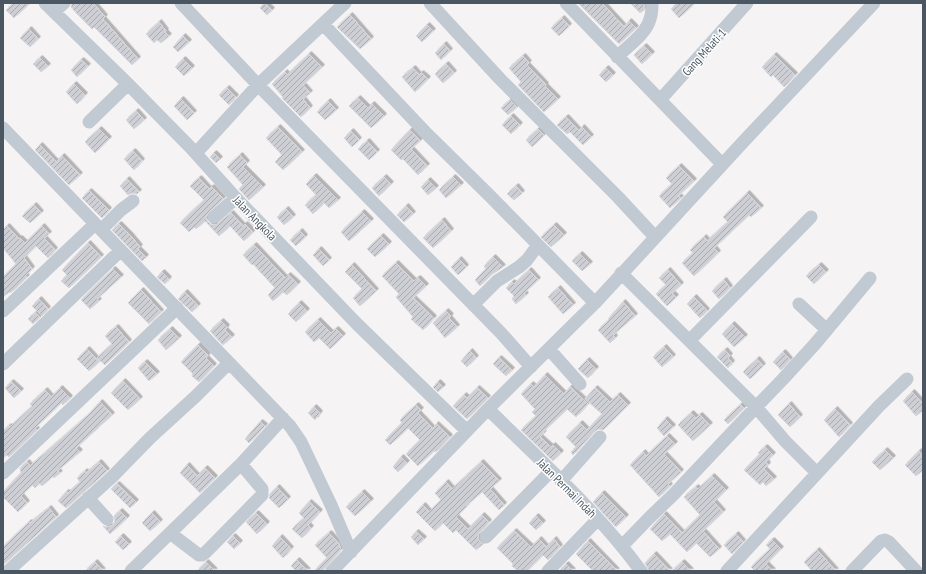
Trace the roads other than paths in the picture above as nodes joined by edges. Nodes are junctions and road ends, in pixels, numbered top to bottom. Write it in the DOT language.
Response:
graph roads {
  1 [pos="64,3"];
  2 [pos="181,3"];
  3 [pos="345,3"];
  4 [pos="430,3"];
  5 [pos="566,3"];
  6 [pos="652,3"];
  7 [pos="747,3"];
  8 [pos="874,3"];
  9 [pos="50,8"];
  10 [pos="323,24"];
  11 [pos="617,56"];
  12 [pos="128,84"];
  13 [pos="258,85"];
  14 [pos="660,100"];
  15 [pos="89,122"];
  16 [pos="3,128"];
  17 [pos="196,153"];
  18 [pos="722,164"];
  19 [pos="236,198"];
  20 [pos="133,200"];
  21 [pos="214,217"];
  22 [pos="811,217"];
  23 [pos="98,227"];
  24 [pos="655,237"];
  25 [pos="538,245"];
  26 [pos="120,251"];
  27 [pos="621,273"];
  28 [pos="870,278"];
  29 [pos="595,303"];
  30 [pos="800,304"];
  31 [pos="473,305"];
  32 [pos="177,308"];
  33 [pos="3,311"];
  34 [pos="827,330"];
  35 [pos="690,340"];
  36 [pos="549,350"];
  37 [pos="229,363"];
  38 [pos="3,364"];
  39 [pos="531,366"];
  40 [pos="907,379"];
  41 [pos="580,384"];
  42 [pos="756,406"];
  43 [pos="488,409"];
  44 [pos="283,418"];
  45 [pos="467,431"];
  46 [pos="600,437"];
  47 [pos="241,464"];
  48 [pos="551,471"];
  49 [pos="3,473"];
  50 [pos="817,473"];
  51 [pos="561,481"];
  52 [pos="88,498"];
  53 [pos="107,519"];
  54 [pos="598,519"];
  55 [pos="170,533"];
  56 [pos="486,537"];
  57 [pos="622,546"];
  58 [pos="351,552"];
  59 [pos="8,571"];
  60 [pos="131,571"];
  61 [pos="332,571"];
  62 [pos="548,571"];
  63 [pos="641,571"];
  64 [pos="727,571"];
  65 [pos="852,571"];
  66 [pos="916,571"];
  1 -- 9 [label="street"];
  2 -- 13 [label="street"];
  3 -- 10 [label="street"];
  4 -- 24 [label="street"];
  5 -- 11 [label="street"];
  6 -- 11 [label="street"];
  7 -- 14 [label="street, Gang Melati-1"];
  8 -- 18 [label="street"];
  9 -- 12 [label="street, Jalan Angkola"];
  10 -- 13 [label="street"];
  10 -- 25 [label="street"];
  11 -- 14 [label="street"];
  12 -- 15 [label="street"];
  12 -- 17 [label="street, Jalan Angkola"];
  13 -- 17 [label="street"];
  13 -- 31 [label="street"];
  14 -- 18 [label="street"];
  16 -- 23 [label="street"];
  17 -- 19 [label="street, Jalan Angkola"];
  18 -- 24 [label="street"];
  19 -- 21 [label="street"];
  19 -- 45 [label="street, Jalan Angkola"];
  20 -- 23 [label="street"];
  22 -- 35 [label="street"];
  23 -- 26 [label="street"];
  23 -- 33 [label="street"];
  24 -- 27 [label="street"];
  25 -- 29 [label="street"];
  25 -- 31 [label="street"];
  26 -- 32 [label="street"];
  26 -- 38 [label="street"];
  27 -- 29 [label="street"];
  27 -- 35 [label="street"];
  28 -- 34 [label="street"];
  29 -- 36 [label="street"];
  30 -- 34 [label="street"];
  31 -- 39 [label="street"];
  32 -- 37 [label="street"];
  32 -- 49 [label="street"];
  34 -- 42 [label="street"];
  35 -- 42 [label="street"];
  36 -- 39 [label="street"];
  36 -- 41 [label="street"];
  37 -- 44 [label="street"];
  37 -- 52 [label="street"];
  39 -- 43 [label="street"];
  40 -- 50 [label="street"];
  42 -- 50 [label="street"];
  42 -- 57 [label="street"];
  43 -- 45 [label="street"];
  43 -- 48 [label="street, Jalan Permai Indah"];
  44 -- 47 [label="street"];
  44 -- 58 [label="street"];
  45 -- 58 [label="street"];
  46 -- 51 [label="street"];
  47 -- 55 [label="street"];
  47 -- 55 [label="street"];
  48 -- 51 [label="street, Jalan Permai Indah"];
  48 -- 56 [label="street"];
  50 -- 64 [label="street"];
  51 -- 54 [label="street, Jalan Permai Indah"];
  52 -- 53 [label="street"];
  52 -- 59 [label="street"];
  54 -- 57 [label="street, Jalan Permai Indah"];
  54 -- 62 [label="street"];
  55 -- 60 [label="street"];
  57 -- 63 [label="street, Jalan Permai Indah"];
  58 -- 61 [label="street"];
  65 -- 66 [label="street"];
}
